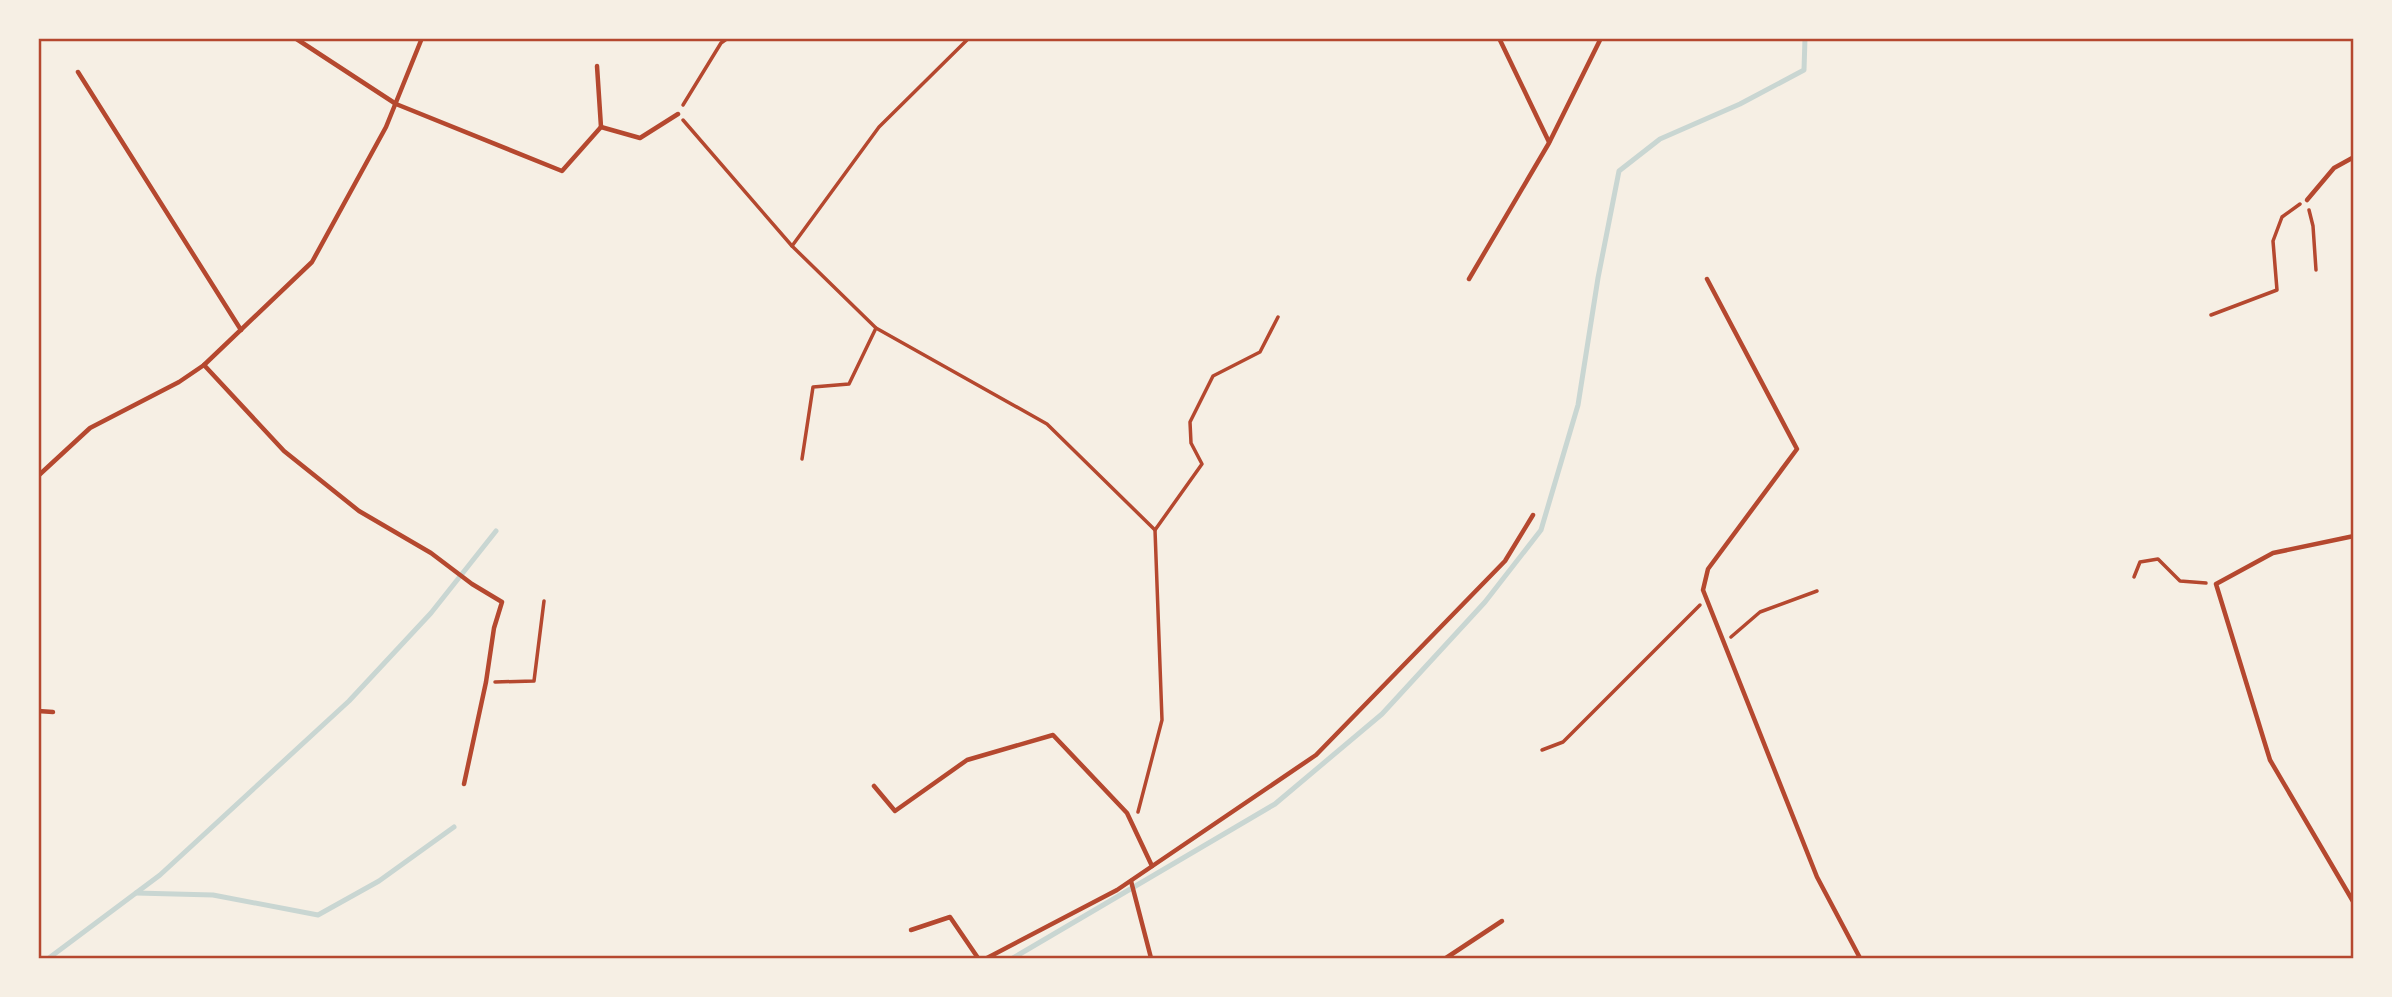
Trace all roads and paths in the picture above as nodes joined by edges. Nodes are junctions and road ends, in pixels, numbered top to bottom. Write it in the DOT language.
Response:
graph roads {
  1 [pos="295,38"];
  2 [pos="422,38"];
  3 [pos="728,38"];
  4 [pos="969,38"];
  5 [pos="1499,38"];
  6 [pos="1601,38"];
  7 [pos="597,66"];
  8 [pos="78,72"];
  9 [pos="396,104"];
  10 [pos="678,114"];
  11 [pos="601,127"];
  12 [pos="1549,143"];
  13 [pos="2354,156"];
  14 [pos="2307,200"];
  15 [pos="792,246"];
  16 [pos="2316,270"];
  17 [pos="1469,278"];
  18 [pos="1707,279"];
  19 [pos="2211,315"];
  20 [pos="1278,317"];
  21 [pos="876,328"];
  22 [pos="241,330"];
  23 [pos="204,365"];
  24 [pos="802,459"];
  25 [pos="38,476"];
  26 [pos="1534,515"];
  27 [pos="1155,530"];
  28 [pos="2354,536"];
  29 [pos="2134,577"];
  30 [pos="2216,584"];
  31 [pos="1818,591"];
  32 [pos="1706,599"];
  33 [pos="544,601"];
  34 [pos="1724,643"];
  35 [pos="486,682"];
  36 [pos="38,711"];
  37 [pos="53,712"];
  38 [pos="1542,750"];
  39 [pos="464,784"];
  40 [pos="874,786"];
  41 [pos="1134,828"];
  42 [pos="1152,866"];
  43 [pos="1131,881"];
  44 [pos="2354,903"];
  45 [pos="1502,921"];
  46 [pos="911,930"];
  47 [pos="978,958"];
  48 [pos="987,958"];
  49 [pos="1152,958"];
  50 [pos="1446,958"];
  51 [pos="1860,958"];
  1 -- 9 [label="lane"];
  2 -- 9 [label="lane"];
  3 -- 10 [label="path"];
  4 -- 15 [label="path"];
  5 -- 12 [label="lane"];
  6 -- 12 [label="lane"];
  7 -- 11 [label="lane"];
  8 -- 22 [label="lane"];
  9 -- 11 [label="lane"];
  9 -- 22 [label="lane"];
  10 -- 11 [label="lane"];
  10 -- 15 [label="path"];
  12 -- 17 [label="lane"];
  13 -- 14 [label="lane"];
  14 -- 16 [label="path"];
  14 -- 19 [label="path"];
  15 -- 21 [label="path"];
  18 -- 32 [label="lane"];
  20 -- 27 [label="path"];
  21 -- 24 [label="path"];
  21 -- 27 [label="path"];
  22 -- 23 [label="lane"];
  23 -- 25 [label="lane"];
  23 -- 35 [label="lane"];
  26 -- 42 [label="lane"];
  27 -- 41 [label="path"];
  28 -- 30 [label="lane"];
  29 -- 30 [label="path"];
  30 -- 44 [label="lane"];
  31 -- 34 [label="path"];
  32 -- 34 [label="lane"];
  32 -- 38 [label="path"];
  33 -- 35 [label="path"];
  34 -- 51 [label="lane"];
  35 -- 39 [label="lane"];
  36 -- 37 [label="lane"];
  40 -- 41 [label="lane"];
  41 -- 42 [label="lane"];
  42 -- 43 [label="lane"];
  43 -- 48 [label="lane"];
  43 -- 49 [label="lane"];
  45 -- 50 [label="lane"];
  46 -- 47 [label="lane"];
}
